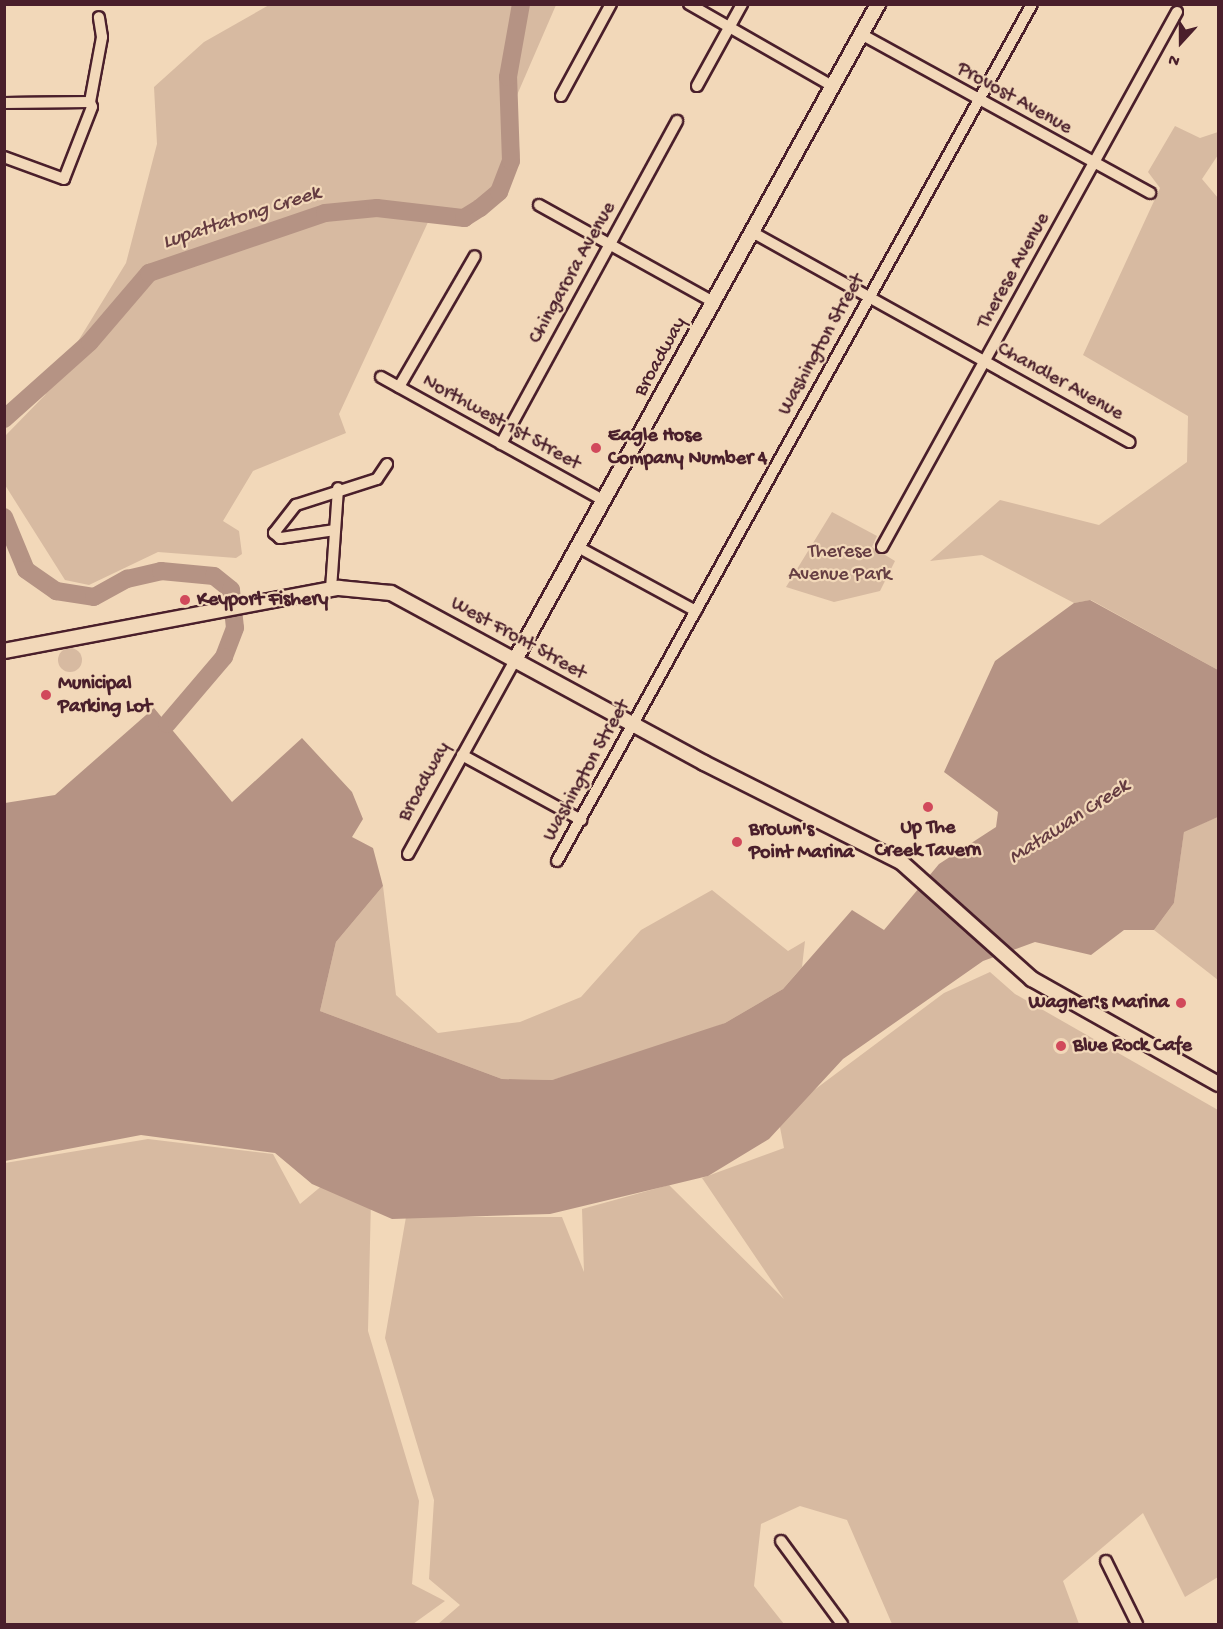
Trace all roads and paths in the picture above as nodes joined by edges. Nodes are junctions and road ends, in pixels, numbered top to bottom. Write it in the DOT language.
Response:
graph roads {
  1 [pos="611,4"];
  2 [pos="689,4"];
  3 [pos="742,4"];
  4 [pos="878,4"];
  5 [pos="1032,4"];
  6 [pos="1177,12"];
  7 [pos="99,17"];
  8 [pos="729,28"];
  9 [pos="861,34"];
  10 [pos="697,86"];
  11 [pos="832,86"];
  12 [pos="561,96"];
  13 [pos="979,100"];
  14 [pos="90,102"];
  15 [pos="4,103"];
  16 [pos="677,121"];
  17 [pos="4,157"];
  18 [pos="1094,163"];
  19 [pos="1150,193"];
  20 [pos="539,205"];
  21 [pos="752,232"];
  22 [pos="609,244"];
  23 [pos="475,256"];
  24 [pos="870,297"];
  25 [pos="713,302"];
  26 [pos="984,361"];
  27 [pos="381,377"];
  28 [pos="399,387"];
  29 [pos="1130,442"];
  30 [pos="501,444"];
  31 [pos="387,464"];
  32 [pos="338,488"];
  33 [pos="603,500"];
  34 [pos="335,530"];
  35 [pos="882,547"];
  36 [pos="578,548"];
  37 [pos="331,589"];
  38 [pos="696,611"];
  39 [pos="4,651"];
  40 [pos="515,660"];
  41 [pos="633,726"];
  42 [pos="462,755"];
  43 [pos="581,820"];
  44 [pos="408,854"];
  45 [pos="556,861"];
  46 [pos="1218,1084"];
  47 [pos="781,1541"];
  48 [pos="1106,1561"];
  49 [pos="842,1624"];
  50 [pos="1137,1624"];
  1 -- 12 [label="street"];
  2 -- 8 [label="street"];
  3 -- 8 [label="street"];
  4 -- 9 [label="main road, Broadway"];
  5 -- 13 [label="street, Washington Street"];
  6 -- 18 [label="street, Therese Avenue"];
  7 -- 14 [label="street"];
  8 -- 10 [label="street"];
  8 -- 11 [label="street"];
  9 -- 11 [label="main road, Broadway"];
  9 -- 13 [label="street, Provost Avenue"];
  11 -- 21 [label="main road, Broadway"];
  13 -- 18 [label="street, Provost Avenue"];
  13 -- 24 [label="street, Washington Street"];
  14 -- 15 [label="street"];
  14 -- 17 [label="street"];
  16 -- 22 [label="street, Chingarora Avenue"];
  18 -- 19 [label="street, Provost Avenue"];
  18 -- 26 [label="street, Therese Avenue"];
  20 -- 22 [label="street"];
  21 -- 24 [label="street, Chandler Avenue"];
  21 -- 25 [label="main road, Broadway"];
  22 -- 25 [label="street"];
  22 -- 30 [label="street, Chingarora Avenue"];
  23 -- 28 [label="street"];
  24 -- 26 [label="street, Chandler Avenue"];
  24 -- 38 [label="street, Washington Street"];
  25 -- 33 [label="main road, Broadway"];
  26 -- 29 [label="street, Chandler Avenue"];
  26 -- 35 [label="street, Therese Avenue"];
  27 -- 28 [label="street, Northwest 1st Street"];
  28 -- 30 [label="street, Northwest 1st Street"];
  30 -- 33 [label="street, Northwest 1st Street"];
  31 -- 32 [label="street"];
  32 -- 34 [label="street"];
  32 -- 34 [label="street"];
  33 -- 36 [label="main road, Broadway"];
  34 -- 37 [label="street"];
  36 -- 38 [label="street"];
  36 -- 40 [label="main road, Broadway"];
  37 -- 39 [label="main road, West Front Street"];
  37 -- 40 [label="main road, West Front Street"];
  38 -- 41 [label="street, Washington Street"];
  40 -- 41 [label="main road, West Front Street"];
  40 -- 42 [label="street, Broadway"];
  41 -- 43 [label="street, Washington Street"];
  41 -- 46 [label="main road, West Front Street"];
  42 -- 43 [label="street"];
  42 -- 44 [label="street, Broadway"];
  43 -- 45 [label="street, Washington Street"];
  47 -- 49 [label="street"];
  48 -- 50 [label="street"];
}
